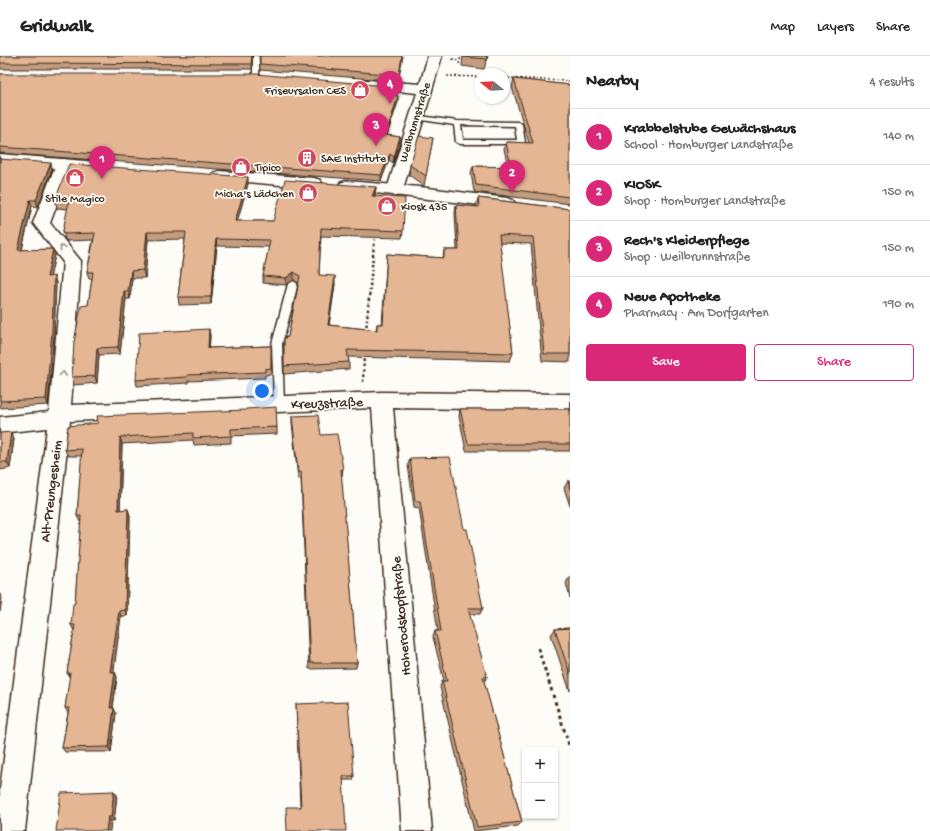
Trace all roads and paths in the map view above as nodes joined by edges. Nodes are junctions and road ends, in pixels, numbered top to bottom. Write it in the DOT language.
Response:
graph roads {
  1 [pos="256,56"];
  2 [pos="435,56"];
  3 [pos="461,56"];
  4 [pos="459,64"];
  5 [pos="240,75"];
  6 [pos="256,75"];
  7 [pos="429,75"];
  8 [pos="271,76"];
  9 [pos="474,77"];
  10 [pos="510,78"];
  11 [pos="570,81"];
  12 [pos="355,83"];
  13 [pos="424,89"];
  14 [pos="416,117"];
  15 [pos="457,123"];
  16 [pos="0,159"];
  17 [pos="64,164"];
  18 [pos="112,168"];
  19 [pos="206,175"];
  20 [pos="395,189"];
  21 [pos="524,205"];
  22 [pos="377,230"];
  23 [pos="293,284"];
  24 [pos="366,333"];
  25 [pos="364,355"];
  26 [pos="373,401"];
  27 [pos="570,402"];
  28 [pos="279,404"];
  29 [pos="59,416"];
  30 [pos="0,425"];
  31 [pos="538,648"];
  32 [pos="570,748"];
  33 [pos="10,831"];
  34 [pos="417,831"];
  1 -- 6 [label="lane"];
  2 -- 7 [label="street, Weilbrunnstraße"];
  3 -- 4 [label="path"];
  5 -- 6 [label="street"];
  6 -- 8 [label="street"];
  7 -- 9 [label="path"];
  7 -- 13 [label="street, Weilbrunnstraße"];
  10 -- 11 [label="path"];
  12 -- 13 [label="street"];
  13 -- 14 [label="street, Weilbrunnstraße"];
  14 -- 15 [label="lane"];
  14 -- 20 [label="street, Weilbrunnstraße"];
  15 -- 15 [label="lane"];
  16 -- 17 [label="street"];
  17 -- 18 [label="street"];
  29 -- 17 [label="street, Alt-Preungesheim, one-way"];
  19 -- 20 [label="street"];
  20 -- 21 [label="street"];
  22 -- 24 [label="path"];
  23 -- 28 [label="lane"];
  25 -- 26 [label="path"];
  26 -- 27 [label="street, Kreuzstraße"];
  26 -- 28 [label="street, Kreuzstraße"];
  26 -- 34 [label="street, Hoherodskopfstraße"];
  28 -- 29 [label="street, Kreuzstraße"];
  29 -- 30 [label="street, Kreuzstraße"];
  29 -- 33 [label="street, Alt-Preungesheim"];
  31 -- 32 [label="path"];
}
